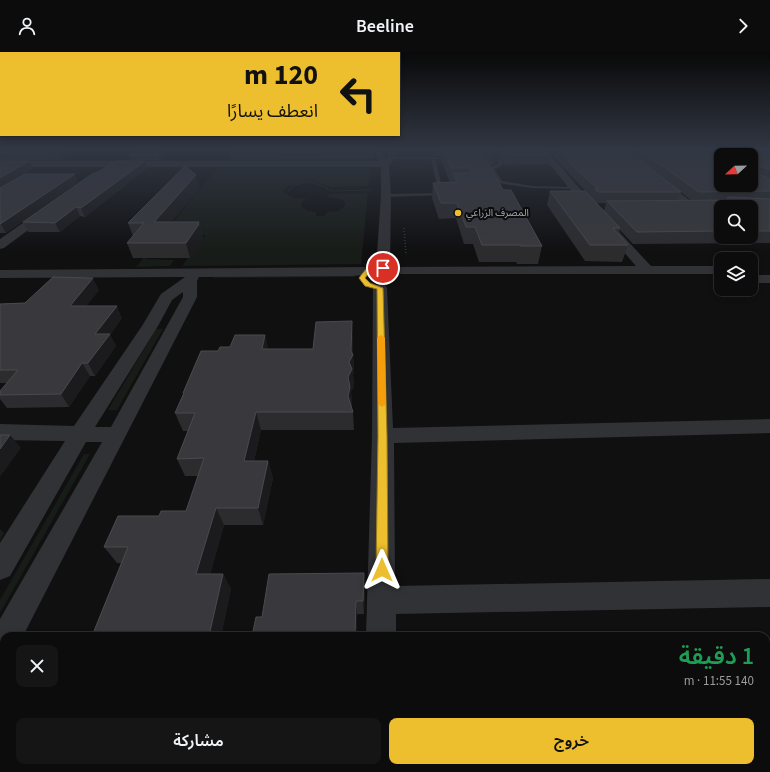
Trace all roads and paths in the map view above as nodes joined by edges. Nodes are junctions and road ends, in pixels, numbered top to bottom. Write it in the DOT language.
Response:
graph roads {
  1 [pos="387,184"];
  2 [pos="510,184"];
  3 [pos="572,184"];
  4 [pos="663,184"];
  5 [pos="440,185"];
  6 [pos="447,185"];
  7 [pos="576,188"];
  8 [pos="288,191"];
  9 [pos="402,194"];
  10 [pos="386,195"];
  11 [pos="371,197"];
  12 [pos="56,204"];
  13 [pos="676,207"];
  14 [pos="591,208"];
  15 [pos="607,208"];
  16 [pos="0,245"];
  17 [pos="407,260"];
  18 [pos="758,269"];
  19 [pos="770,269"];
  20 [pos="647,270"];
  21 [pos="714,270"];
  22 [pos="0,274"];
  23 [pos="192,277"];
  24 [pos="73,278"];
  25 [pos="385,279"];
  26 [pos="714,279"];
  27 [pos="758,279"];
  28 [pos="770,279"];
  29 [pos="0,282"];
  30 [pos="150,326"];
  31 [pos="175,326"];
  32 [pos="770,426"];
  33 [pos="0,432"];
  34 [pos="80,434"];
  35 [pos="117,434"];
  36 [pos="382,436"];
  37 [pos="0,567"];
  38 [pos="770,593"];
  39 [pos="382,600"];
  40 [pos="9,632"];
  41 [pos="381,632"];
  1 -- 10 [label="street"];
  2 -- 7 [label="lane"];
  3 -- 7 [label="street"];
  4 -- 13 [label="street"];
  5 -- 6 [label="lane"];
  5 -- 9 [label="lane"];
  7 -- 14 [label="street"];
  8 -- 11 [label="path"];
  9 -- 10 [label="lane"];
  9 -- 17 [label="path"];
  10 -- 25 [label="street"];
  12 -- 16 [label="street"];
  14 -- 15 [label="street"];
  14 -- 20 [label="street"];
  18 -- 19 [label="street"];
  20 -- 21 [label="street"];
  20 -- 25 [label="street"];
  22 -- 24 [label="street"];
  23 -- 24 [label="street"];
  23 -- 25 [label="street"];
  23 -- 30 [label="street"];
  23 -- 31 [label="street"];
  24 -- 29 [label="street"];
  25 -- 26 [label="street"];
  25 -- 36 [label="street"];
  27 -- 28 [label="street"];
  30 -- 31 [label="street"];
  30 -- 34 [label="street"];
  31 -- 35 [label="street"];
  32 -- 36 [label="street"];
  33 -- 34 [label="street"];
  34 -- 35 [label="street"];
  34 -- 37 [label="street"];
  35 -- 40 [label="street"];
  36 -- 39 [label="street"];
  38 -- 39 [label="street"];
  39 -- 41 [label="street"];
}
